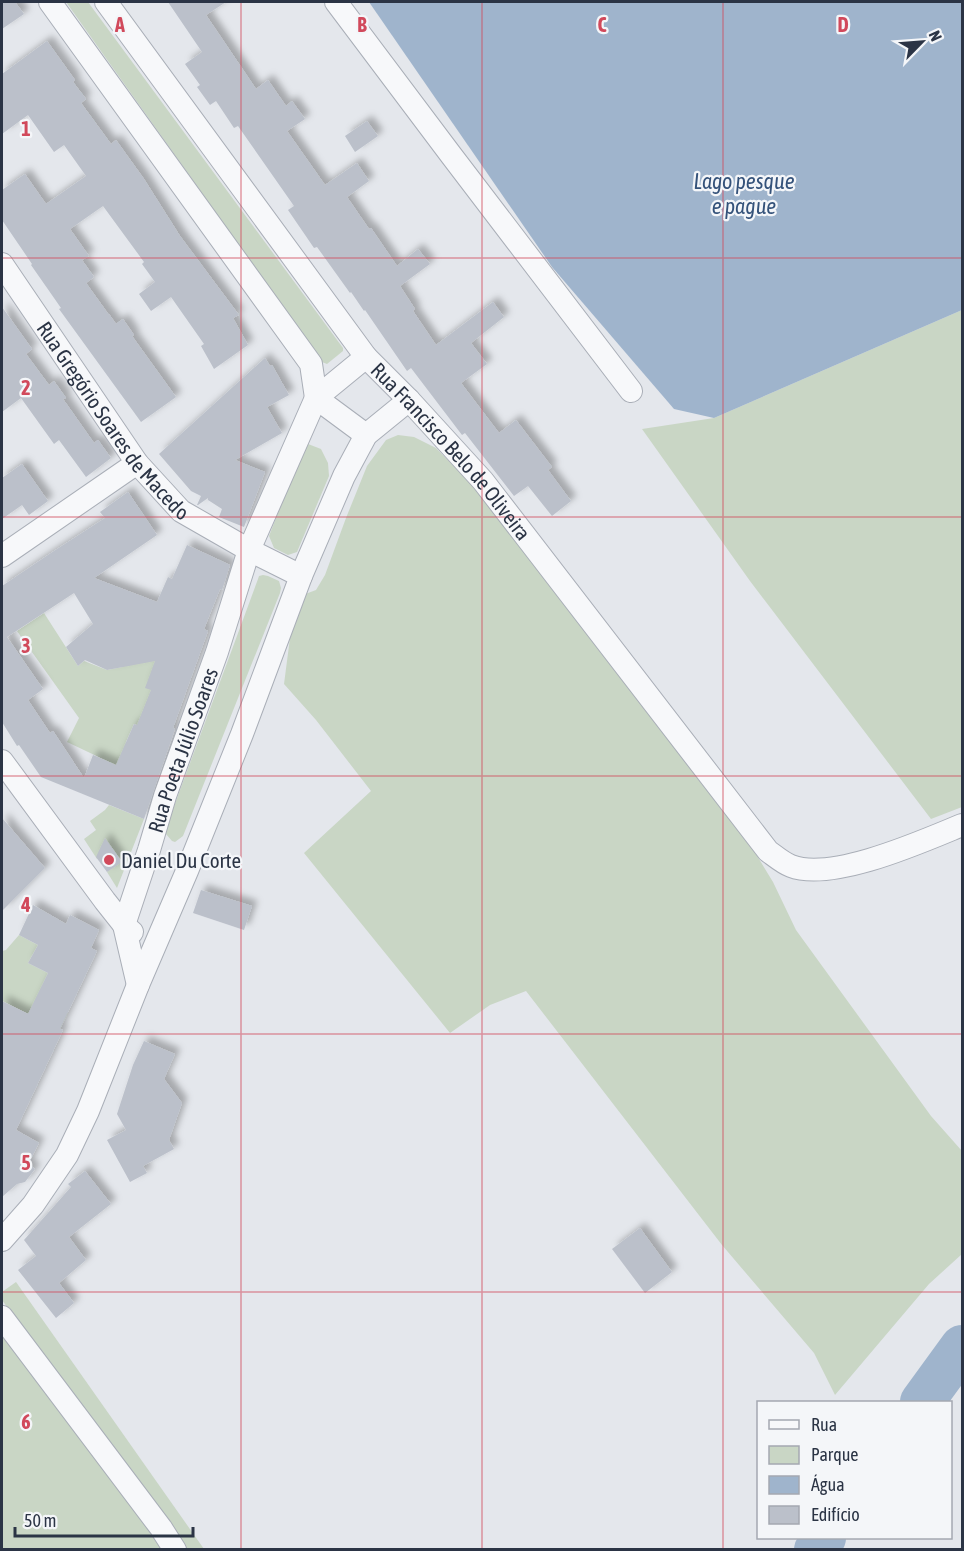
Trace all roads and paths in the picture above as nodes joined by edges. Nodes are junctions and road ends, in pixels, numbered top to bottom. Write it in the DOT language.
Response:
graph roads {
  1 [pos="50,2"];
  2 [pos="106,2"];
  3 [pos="336,2"];
  4 [pos="2,264"];
  5 [pos="366,357"];
  6 [pos="631,391"];
  7 [pos="316,398"];
  8 [pos="409,400"];
  9 [pos="366,435"];
  10 [pos="137,463"];
  11 [pos="249,550"];
  12 [pos="2,556"];
  13 [pos="302,576"];
  14 [pos="2,761"];
  15 [pos="963,825"];
  16 [pos="124,925"];
  17 [pos="154,951"];
  18 [pos="138,985"];
  19 [pos="2,1240"];
  20 [pos="2,1317"];
  21 [pos="175,1550"];
  1 -- 7 [label="street"];
  2 -- 5 [label="street, Rua Francisco Belo de Oliveira"];
  3 -- 6 [label="street"];
  4 -- 10 [label="street, Rua Gregório Soares de Macedo"];
  5 -- 7 [label="street, Rua Poeta Júlio Soares"];
  5 -- 8 [label="street, Rua Francisco Belo de Oliveira"];
  7 -- 9 [label="street"];
  7 -- 11 [label="street, Rua Poeta Júlio Soares"];
  8 -- 9 [label="street"];
  8 -- 15 [label="street, Rua Francisco Belo de Oliveira"];
  9 -- 13 [label="street"];
  10 -- 11 [label="street, Rua Gregório Soares de Macedo"];
  10 -- 12 [label="street"];
  11 -- 13 [label="street"];
  11 -- 16 [label="street, Rua Poeta Júlio Soares"];
  13 -- 17 [label="street"];
  14 -- 16 [label="street"];
  16 -- 17 [label="street"];
  16 -- 18 [label="street"];
  17 -- 18 [label="street"];
  18 -- 19 [label="street"];
  20 -- 21 [label="street"];
}
